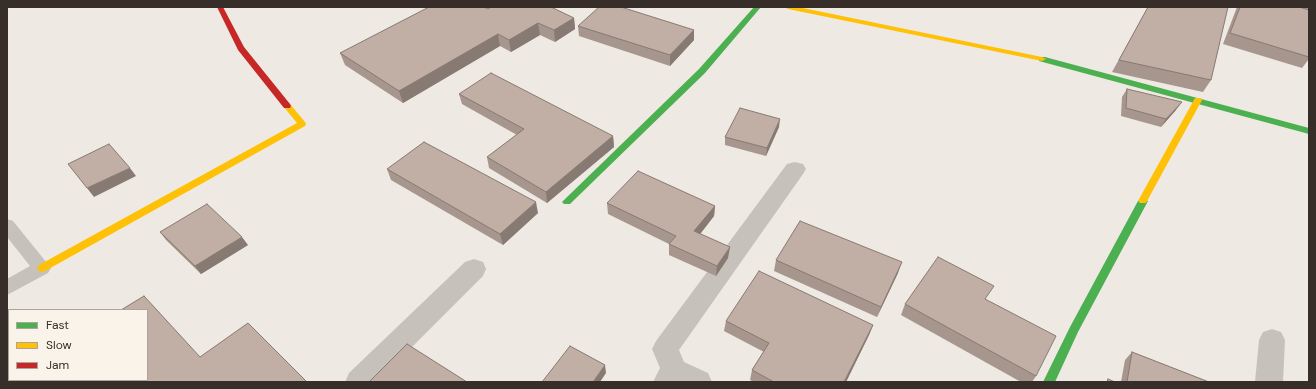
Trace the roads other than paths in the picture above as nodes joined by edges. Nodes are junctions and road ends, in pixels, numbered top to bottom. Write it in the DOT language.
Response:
graph roads {
  1 [pos="220,7"];
  2 [pos="758,7"];
  3 [pos="788,7"];
  4 [pos="1198,100"];
  5 [pos="1309,131"];
  6 [pos="795,169"];
  7 [pos="567,202"];
  8 [pos="7,225"];
  9 [pos="42,268"];
  10 [pos="474,269"];
  11 [pos="7,288"];
  12 [pos="1272,340"];
  13 [pos="670,376"];
  14 [pos="359,382"];
  15 [pos="698,382"];
  16 [pos="1049,382"];
  17 [pos="1269,382"];
  1 -- 9 [label="street"];
  2 -- 7 [label="street"];
  3 -- 4 [label="street"];
  4 -- 5 [label="street"];
  4 -- 16 [label="street"];
  6 -- 13 [label="street"];
  8 -- 9 [label="lane"];
  9 -- 11 [label="lane"];
  10 -- 14 [label="street"];
  12 -- 17 [label="street"];
  13 -- 15 [label="street"];
}
